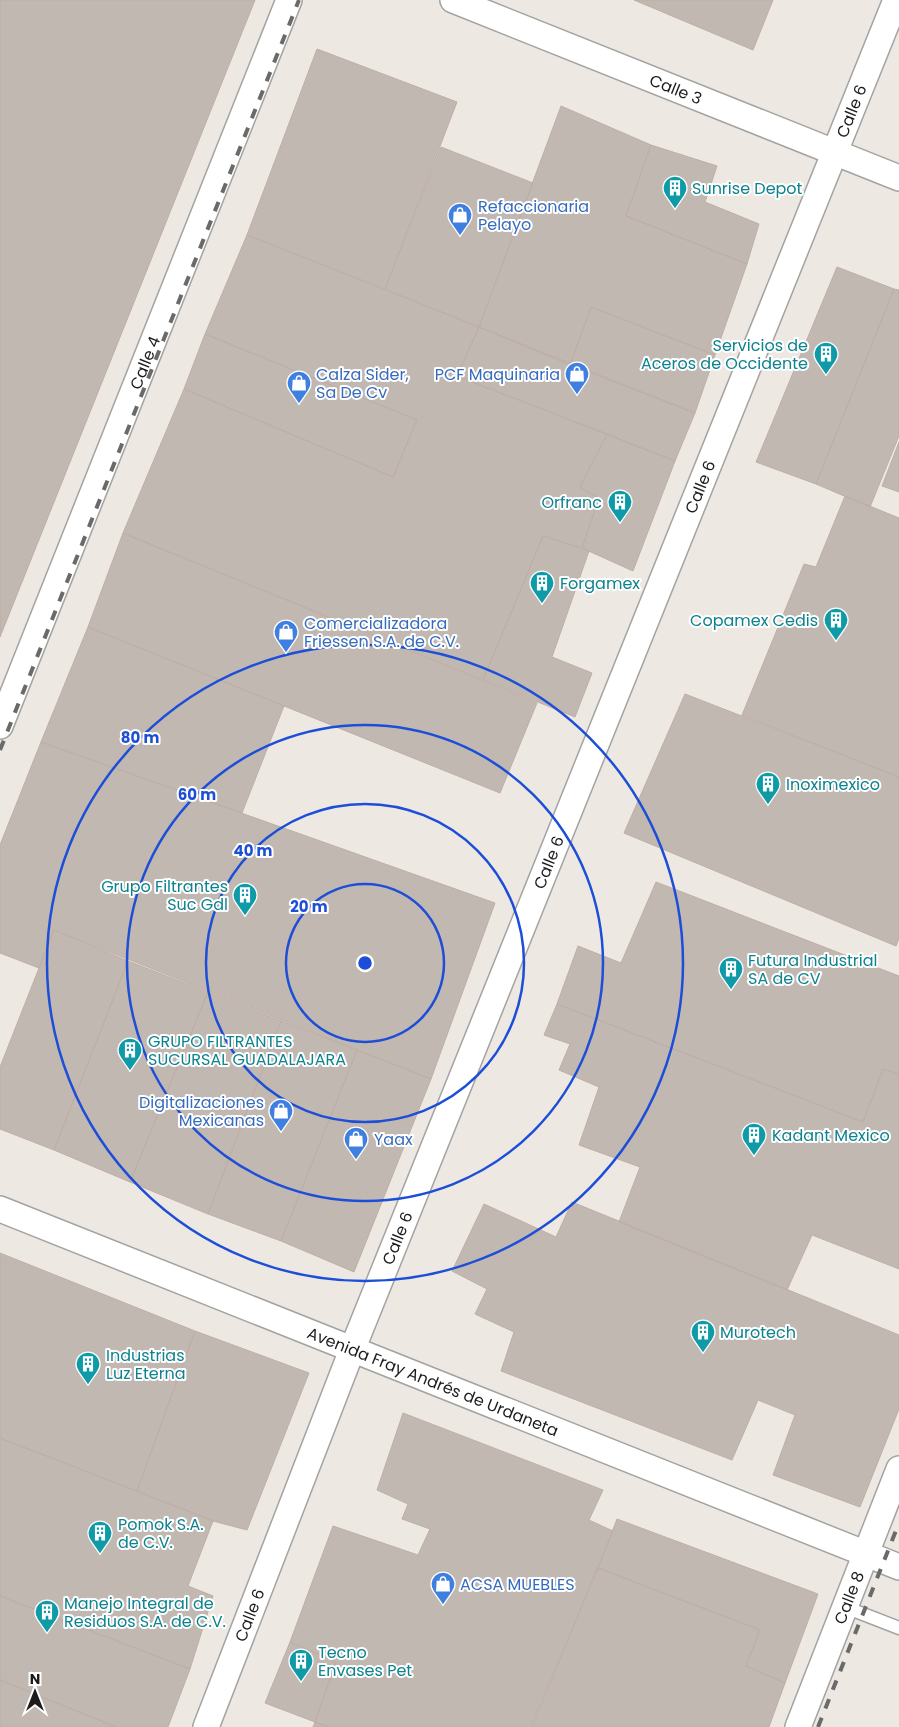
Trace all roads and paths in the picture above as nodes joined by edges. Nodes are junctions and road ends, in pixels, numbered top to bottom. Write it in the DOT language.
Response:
graph roads {
  1 [pos="289,0"];
  2 [pos="453,0"];
  3 [pos="896,0"];
  4 [pos="835,152"];
  5 [pos="899,178"];
  6 [pos="0,726"];
  7 [pos="0,1209"];
  8 [pos="352,1350"];
  9 [pos="899,1469"];
  10 [pos="865,1554"];
  11 [pos="899,1567"];
  12 [pos="844,1606"];
  13 [pos="899,1628"];
  14 [pos="799,1726"];
  15 [pos="206,1727"];
  1 -- 6 [label="street, Calle 4"];
  2 -- 4 [label="street, Calle 3"];
  3 -- 4 [label="street, Calle 6"];
  4 -- 5 [label="street, Calle 3"];
  4 -- 8 [label="street, Calle 6"];
  7 -- 8 [label="street, Avenida Fray Andrés de Urdaneta"];
  8 -- 10 [label="street, Avenida Fray Andrés de Urdaneta"];
  8 -- 15 [label="street, Calle 6"];
  9 -- 10 [label="street, Calle 8"];
  10 -- 11 [label="street, Avenida Fray Andrés de Urdaneta"];
  10 -- 12 [label="street, Calle 8"];
  12 -- 13 [label="lane"];
  12 -- 14 [label="street, Calle 8"];
}
